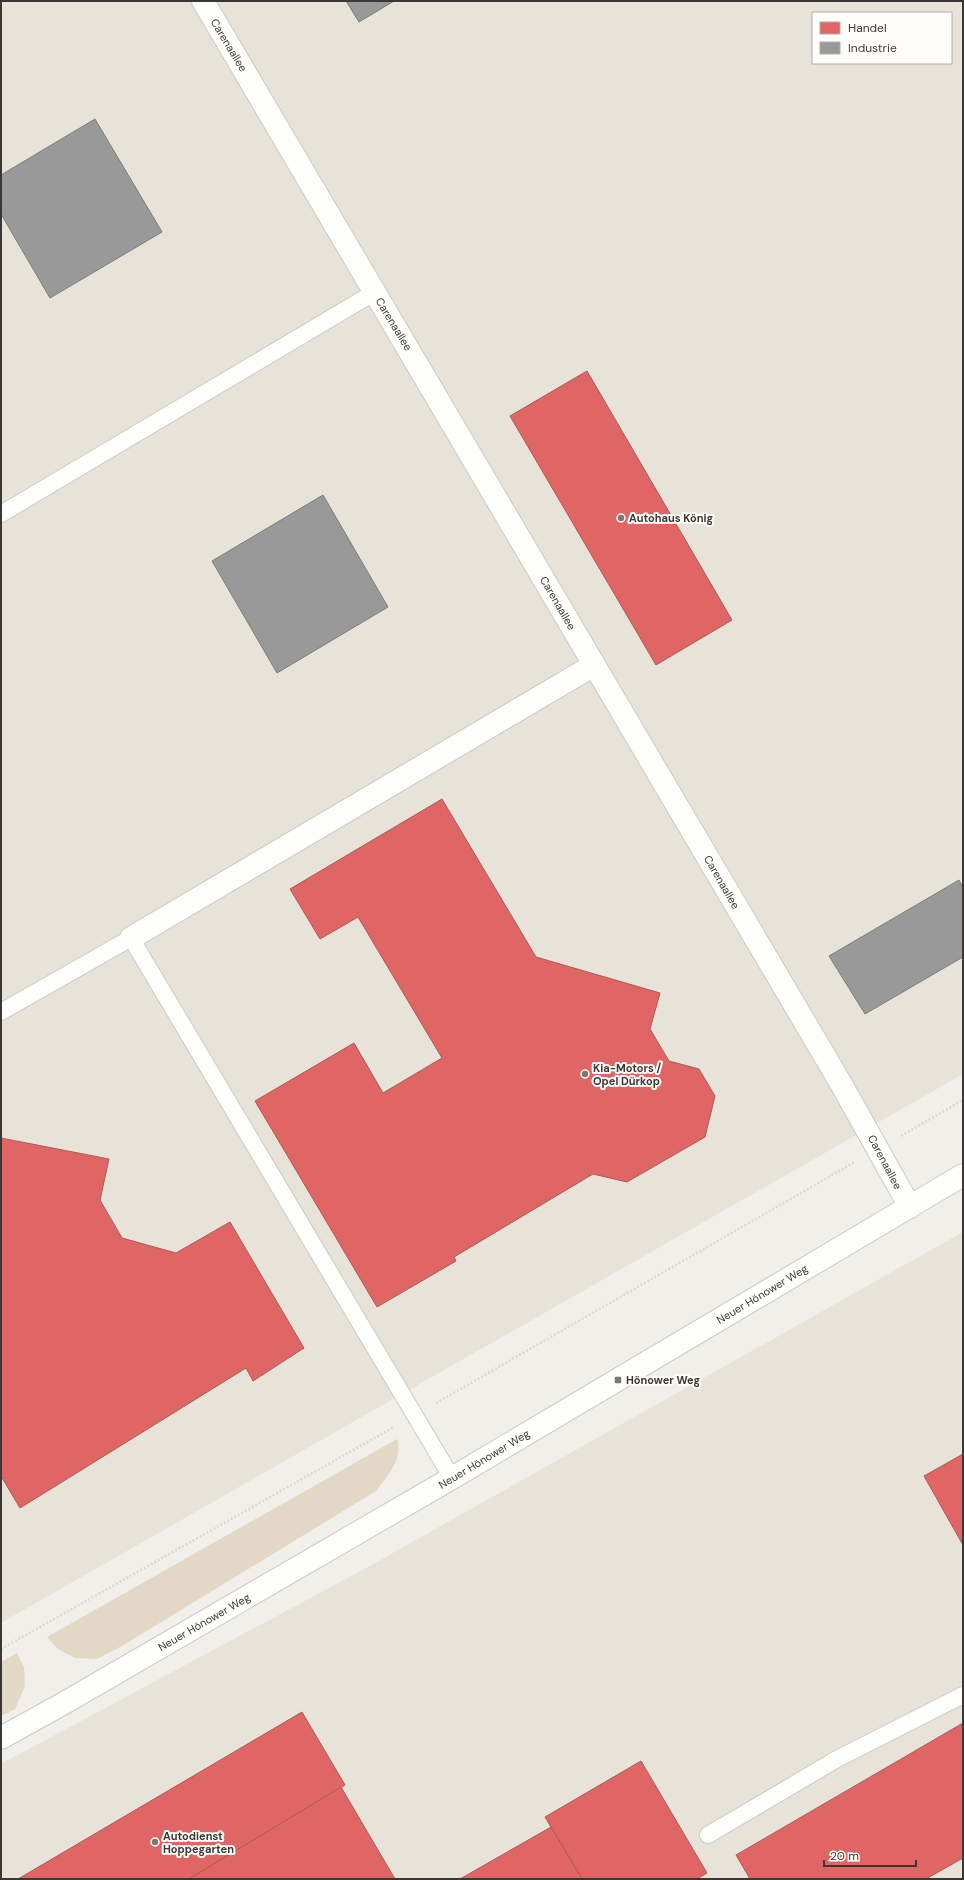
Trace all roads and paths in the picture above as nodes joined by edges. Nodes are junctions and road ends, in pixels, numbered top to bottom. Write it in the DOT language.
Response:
graph roads {
  1 [pos="203,1"];
  2 [pos="375,292"];
  3 [pos="1,514"];
  4 [pos="594,665"];
  5 [pos="131,938"];
  6 [pos="1,1012"];
  7 [pos="963,1100"];
  8 [pos="878,1149"];
  9 [pos="963,1175"];
  10 [pos="910,1207"];
  11 [pos="415,1416"];
  12 [pos="452,1478"];
  13 [pos="1,1649"];
  14 [pos="963,1695"];
  15 [pos="1,1738"];
  16 [pos="708,1836"];
  1 -- 2 [label="street, Carenaallee"];
  2 -- 3 [label="lane"];
  2 -- 4 [label="street, Carenaallee"];
  4 -- 5 [label="street"];
  4 -- 8 [label="street, Carenaallee"];
  5 -- 6 [label="lane"];
  5 -- 11 [label="lane"];
  7 -- 8 [label="path"];
  8 -- 10 [label="street, Carenaallee"];
  8 -- 11 [label="path"];
  9 -- 10 [label="street, Neuer Hönower Weg"];
  10 -- 12 [label="street, Neuer Hönower Weg"];
  11 -- 12 [label="lane"];
  11 -- 13 [label="path"];
  12 -- 15 [label="street, Neuer Hönower Weg"];
  14 -- 16 [label="lane"];
}
